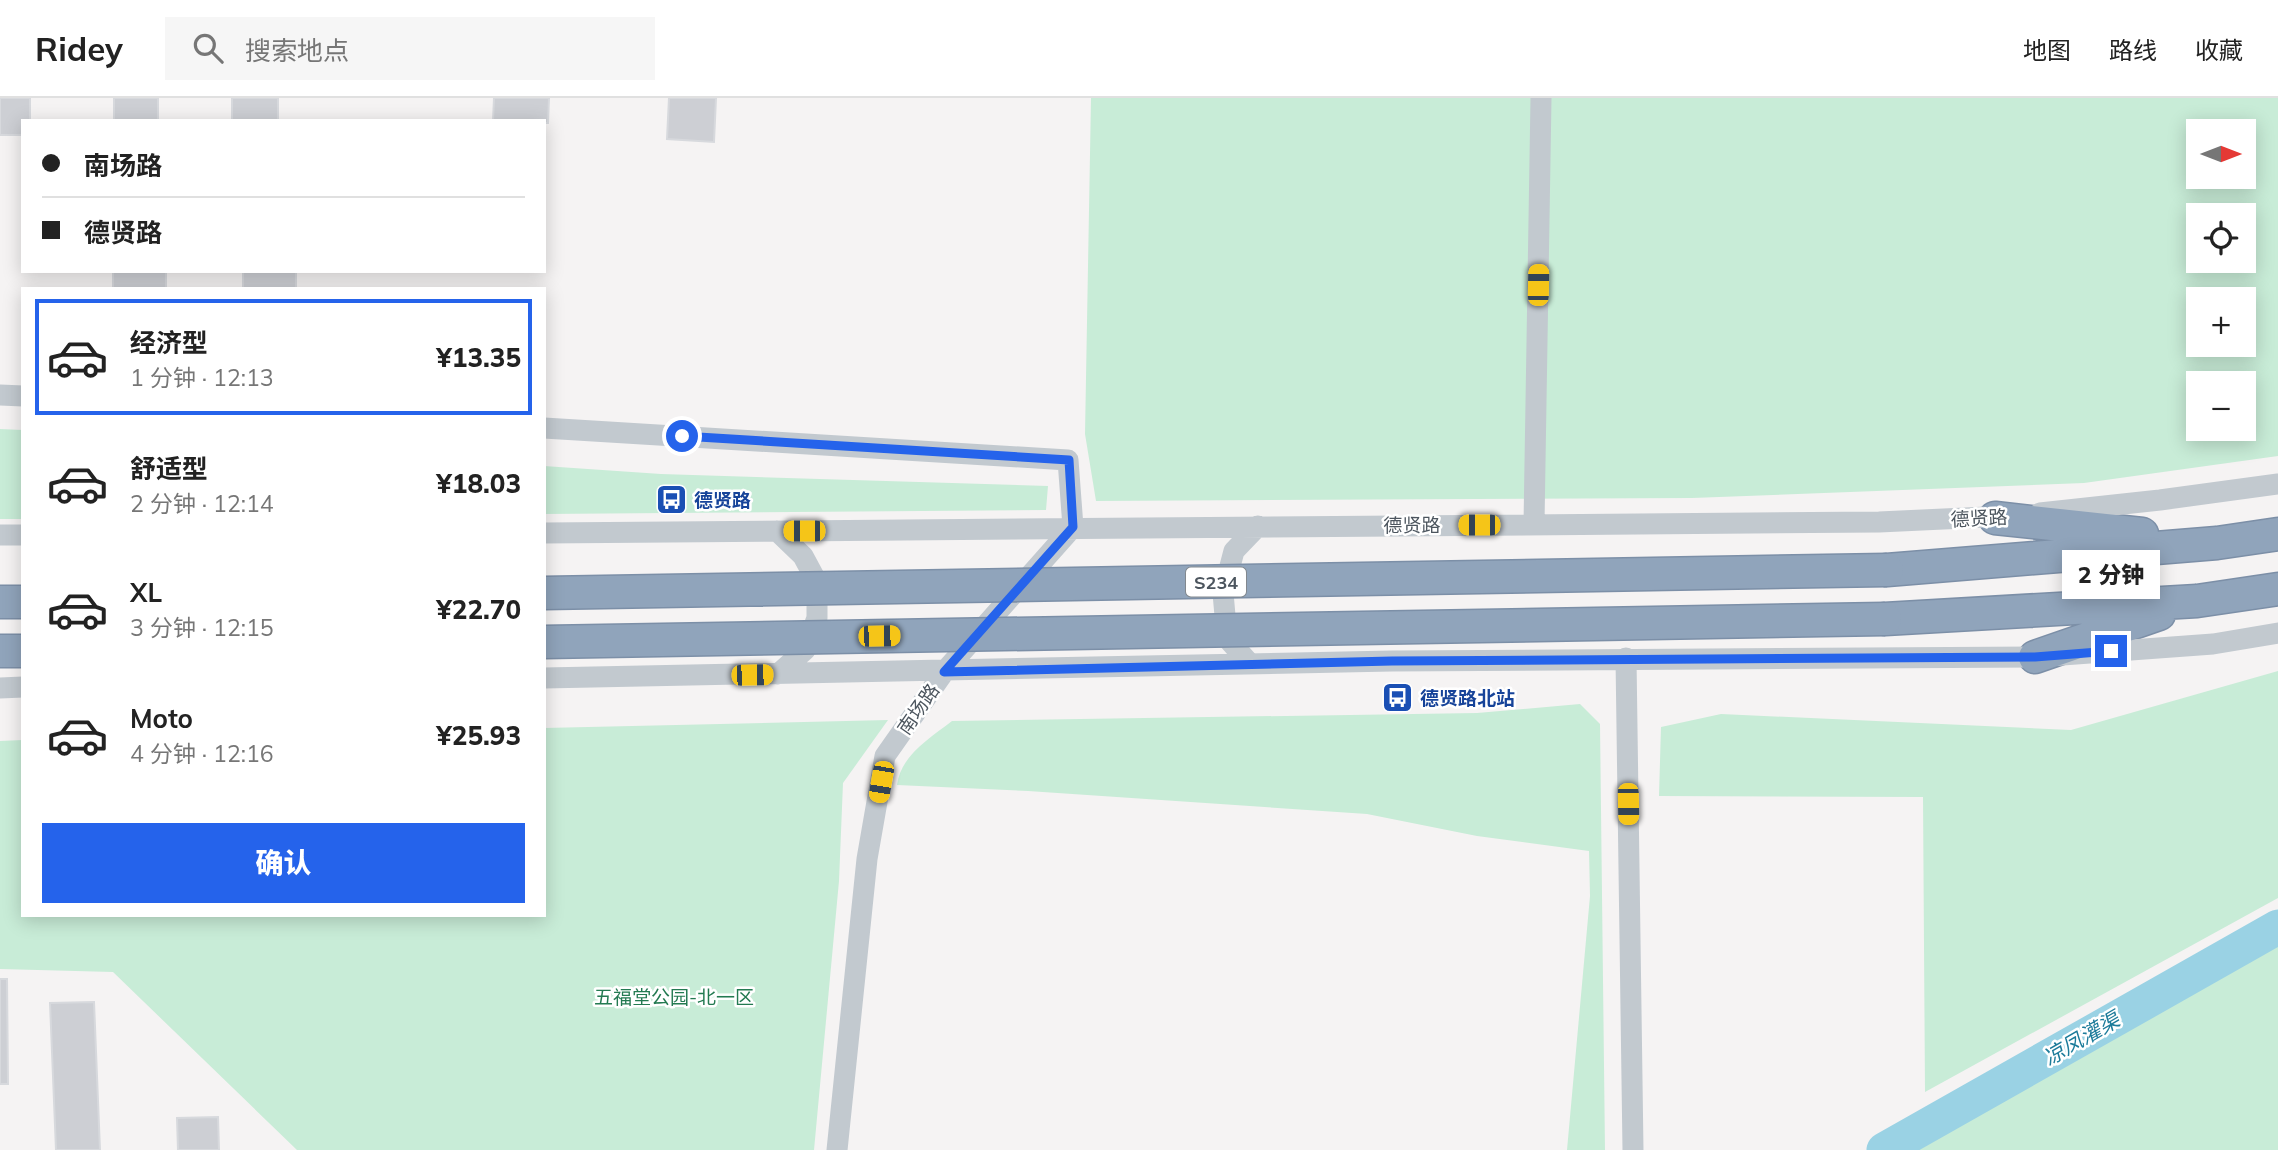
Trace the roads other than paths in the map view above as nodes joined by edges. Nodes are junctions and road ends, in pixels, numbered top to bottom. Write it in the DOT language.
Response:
graph roads {
  1 [pos="1541,98"];
  2 [pos="0,395"];
  3 [pos="21,396"];
  4 [pos="546,428"];
  5 [pos="2278,484"];
  6 [pos="1995,518"];
  7 [pos="1534,524"];
  8 [pos="1258,526"];
  9 [pos="1073,527"];
  10 [pos="777,531"];
  11 [pos="546,533"];
  12 [pos="21,535"];
  13 [pos="2274,535"];
  14 [pos="0,536"];
  15 [pos="2217,542"];
  16 [pos="2277,590"];
  17 [pos="546,593"];
  18 [pos="2197,601"];
  19 [pos="0,602"];
  20 [pos="21,602"];
  21 [pos="2278,634"];
  22 [pos="546,642"];
  23 [pos="21,651"];
  24 [pos="0,652"];
  25 [pos="2035,657"];
  26 [pos="1626,658"];
  27 [pos="1250,664"];
  28 [pos="944,672"];
  29 [pos="778,674"];
  30 [pos="546,678"];
  31 [pos="21,687"];
  32 [pos="0,688"];
  33 [pos="837,1150"];
  34 [pos="1633,1150"];
  1 -- 7 [label="street"];
  2 -- 3 [label="street"];
  4 -- 9 [label="street"];
  5 -- 6 [label="street, 德贤路"];
  6 -- 7 [label="street, 德贤路"];
  6 -- 15 [label="highway"];
  7 -- 8 [label="street, 德贤路"];
  8 -- 9 [label="street, 德贤路"];
  8 -- 27 [label="street"];
  9 -- 10 [label="street, 德贤路"];
  9 -- 28 [label="street, 南场路"];
  10 -- 11 [label="street, 德贤路"];
  10 -- 29 [label="street"];
  12 -- 14 [label="street"];
  13 -- 15 [label="highway"];
  15 -- 17 [label="highway, S234, bridge"];
  16 -- 18 [label="highway"];
  18 -- 22 [label="highway, bridge"];
  18 -- 25 [label="highway"];
  19 -- 20 [label="highway"];
  21 -- 25 [label="street"];
  23 -- 24 [label="highway"];
  25 -- 26 [label="street"];
  26 -- 27 [label="street"];
  26 -- 34 [label="street"];
  27 -- 28 [label="street"];
  28 -- 29 [label="street"];
  28 -- 33 [label="street, 南场路"];
  29 -- 30 [label="street"];
  31 -- 32 [label="street"];
}
